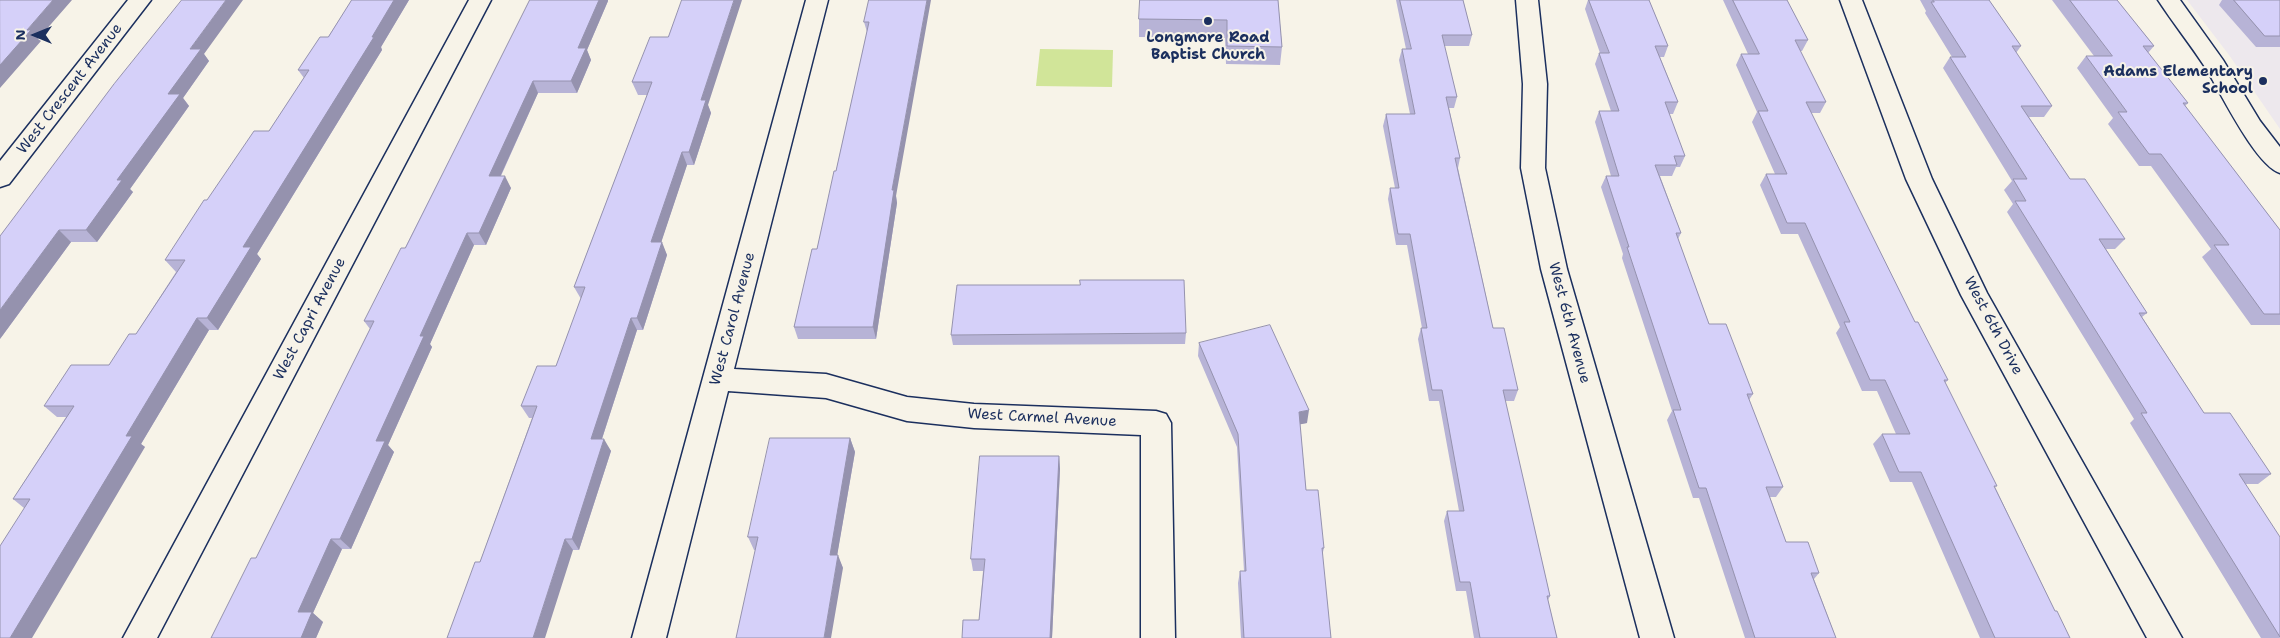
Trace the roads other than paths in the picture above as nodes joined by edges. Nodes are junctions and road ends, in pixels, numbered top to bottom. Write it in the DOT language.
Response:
graph roads {
  1 [pos="140,0"];
  2 [pos="480,0"];
  3 [pos="817,0"];
  4 [pos="1528,0"];
  5 [pos="1851,0"];
  6 [pos="2169,0"];
  7 [pos="2280,164"];
  8 [pos="0,178"];
  9 [pos="717,379"];
  10 [pos="140,638"];
  11 [pos="649,638"];
  12 [pos="1158,638"];
  13 [pos="1657,638"];
  14 [pos="2164,638"];
  1 -- 8 [label="street, West Crescent Avenue"];
  2 -- 10 [label="street, West Capri Avenue"];
  3 -- 9 [label="street, West Carol Avenue"];
  4 -- 13 [label="street, West 6th Avenue"];
  5 -- 14 [label="street, West 6th Drive"];
  6 -- 7 [label="street"];
  9 -- 11 [label="street, West Carol Avenue"];
  9 -- 12 [label="street, West Carmel Avenue"];
}
